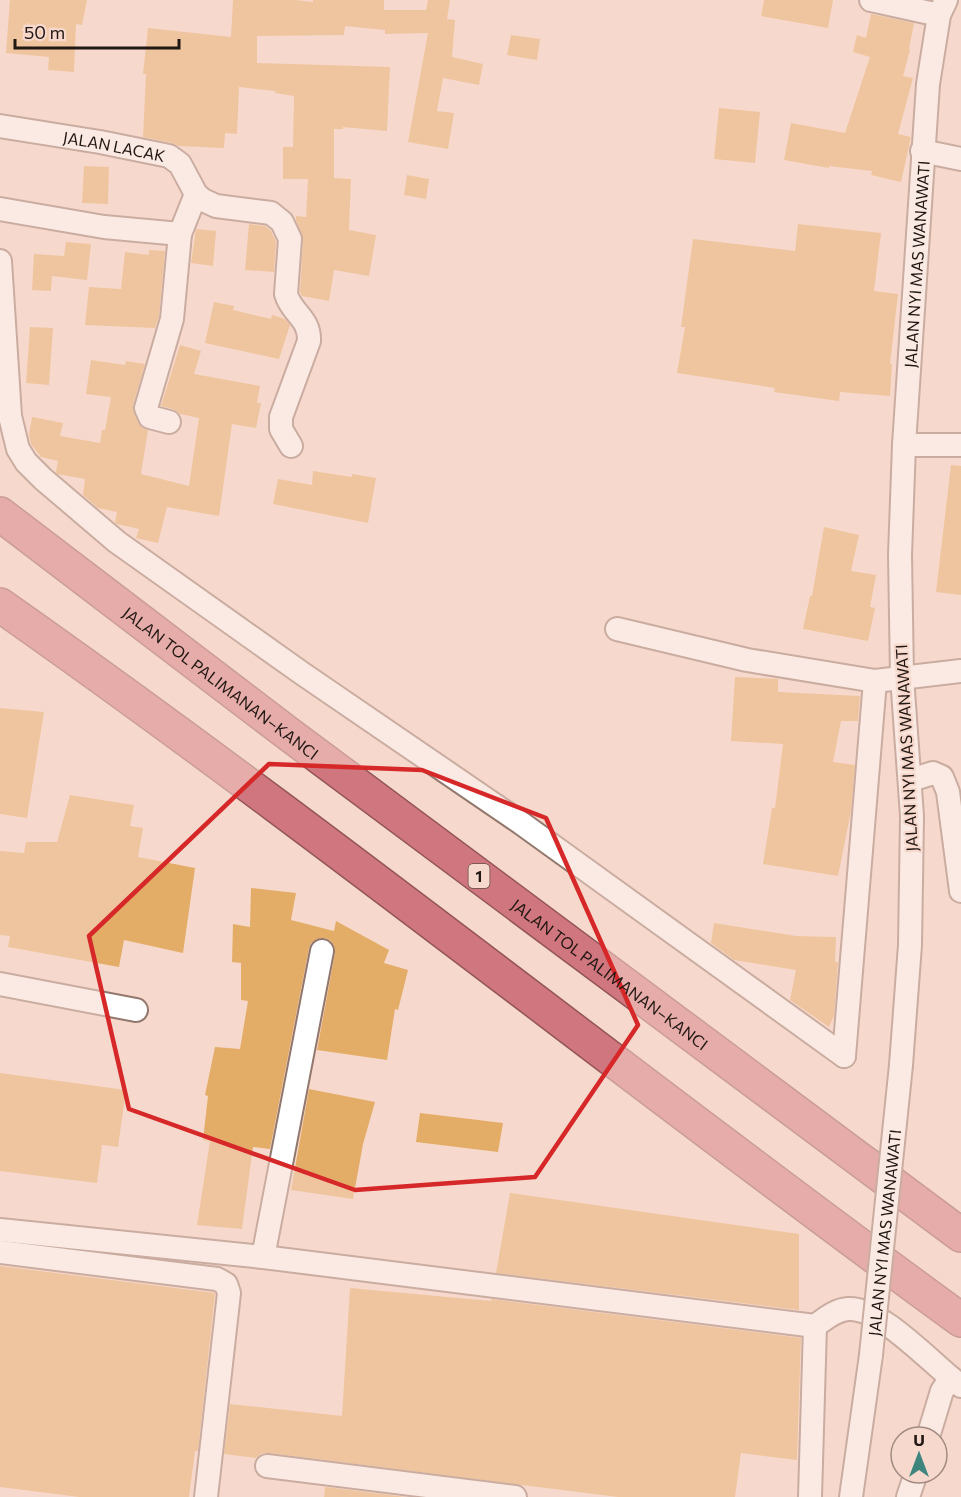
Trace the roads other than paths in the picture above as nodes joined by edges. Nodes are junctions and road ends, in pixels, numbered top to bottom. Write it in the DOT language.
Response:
graph roads {
  1 [pos="871,0"];
  2 [pos="943,8"];
  3 [pos="0,126"];
  4 [pos="922,151"];
  5 [pos="961,159"];
  6 [pos="196,194"];
  7 [pos="0,209"];
  8 [pos="180,234"];
  9 [pos="0,261"];
  10 [pos="169,422"];
  11 [pos="904,445"];
  12 [pos="961,445"];
  13 [pos="291,446"];
  14 [pos="0,514"];
  15 [pos="0,604"];
  16 [pos="616,629"];
  17 [pos="961,671"];
  18 [pos="902,677"];
  19 [pos="875,681"];
  20 [pos="911,780"];
  21 [pos="961,891"];
  22 [pos="322,951"];
  23 [pos="0,984"];
  24 [pos="136,1010"];
  25 [pos="0,1230"];
  26 [pos="961,1235"];
  27 [pos="0,1252"];
  28 [pos="262,1257"];
  29 [pos="961,1320"];
  30 [pos="815,1326"];
  31 [pos="956,1382"];
  32 [pos="932,1425"];
  33 [pos="267,1466"];
  34 [pos="206,1497"];
  35 [pos="515,1497"];
  36 [pos="810,1497"];
  37 [pos="851,1497"];
  1 -- 2 [label="street"];
  2 -- 4 [label="street, JALAN NYI MAS WANAWATI"];
  3 -- 6 [label="street, JALAN LACAK"];
  4 -- 5 [label="street"];
  4 -- 11 [label="street, JALAN NYI MAS WANAWATI"];
  6 -- 8 [label="street"];
  6 -- 13 [label="street"];
  7 -- 8 [label="street"];
  8 -- 10 [label="street"];
  9 -- 19 [label="street"];
  11 -- 12 [label="street"];
  11 -- 18 [label="street, JALAN NYI MAS WANAWATI"];
  14 -- 26 [label="highway, JALAN TOL PALIMANAN–KANCI / 1"];
  15 -- 29 [label="highway"];
  16 -- 19 [label="street"];
  17 -- 18 [label="street"];
  18 -- 19 [label="street"];
  18 -- 20 [label="street, JALAN NYI MAS WANAWATI"];
  20 -- 21 [label="street"];
  20 -- 37 [label="street, JALAN NYI MAS WANAWATI, bridge"];
  22 -- 28 [label="street"];
  23 -- 24 [label="street"];
  25 -- 28 [label="street"];
  27 -- 34 [label="street"];
  28 -- 30 [label="street"];
  30 -- 31 [label="street"];
  30 -- 36 [label="street"];
  31 -- 32 [label="street"];
  33 -- 35 [label="street"];
}
